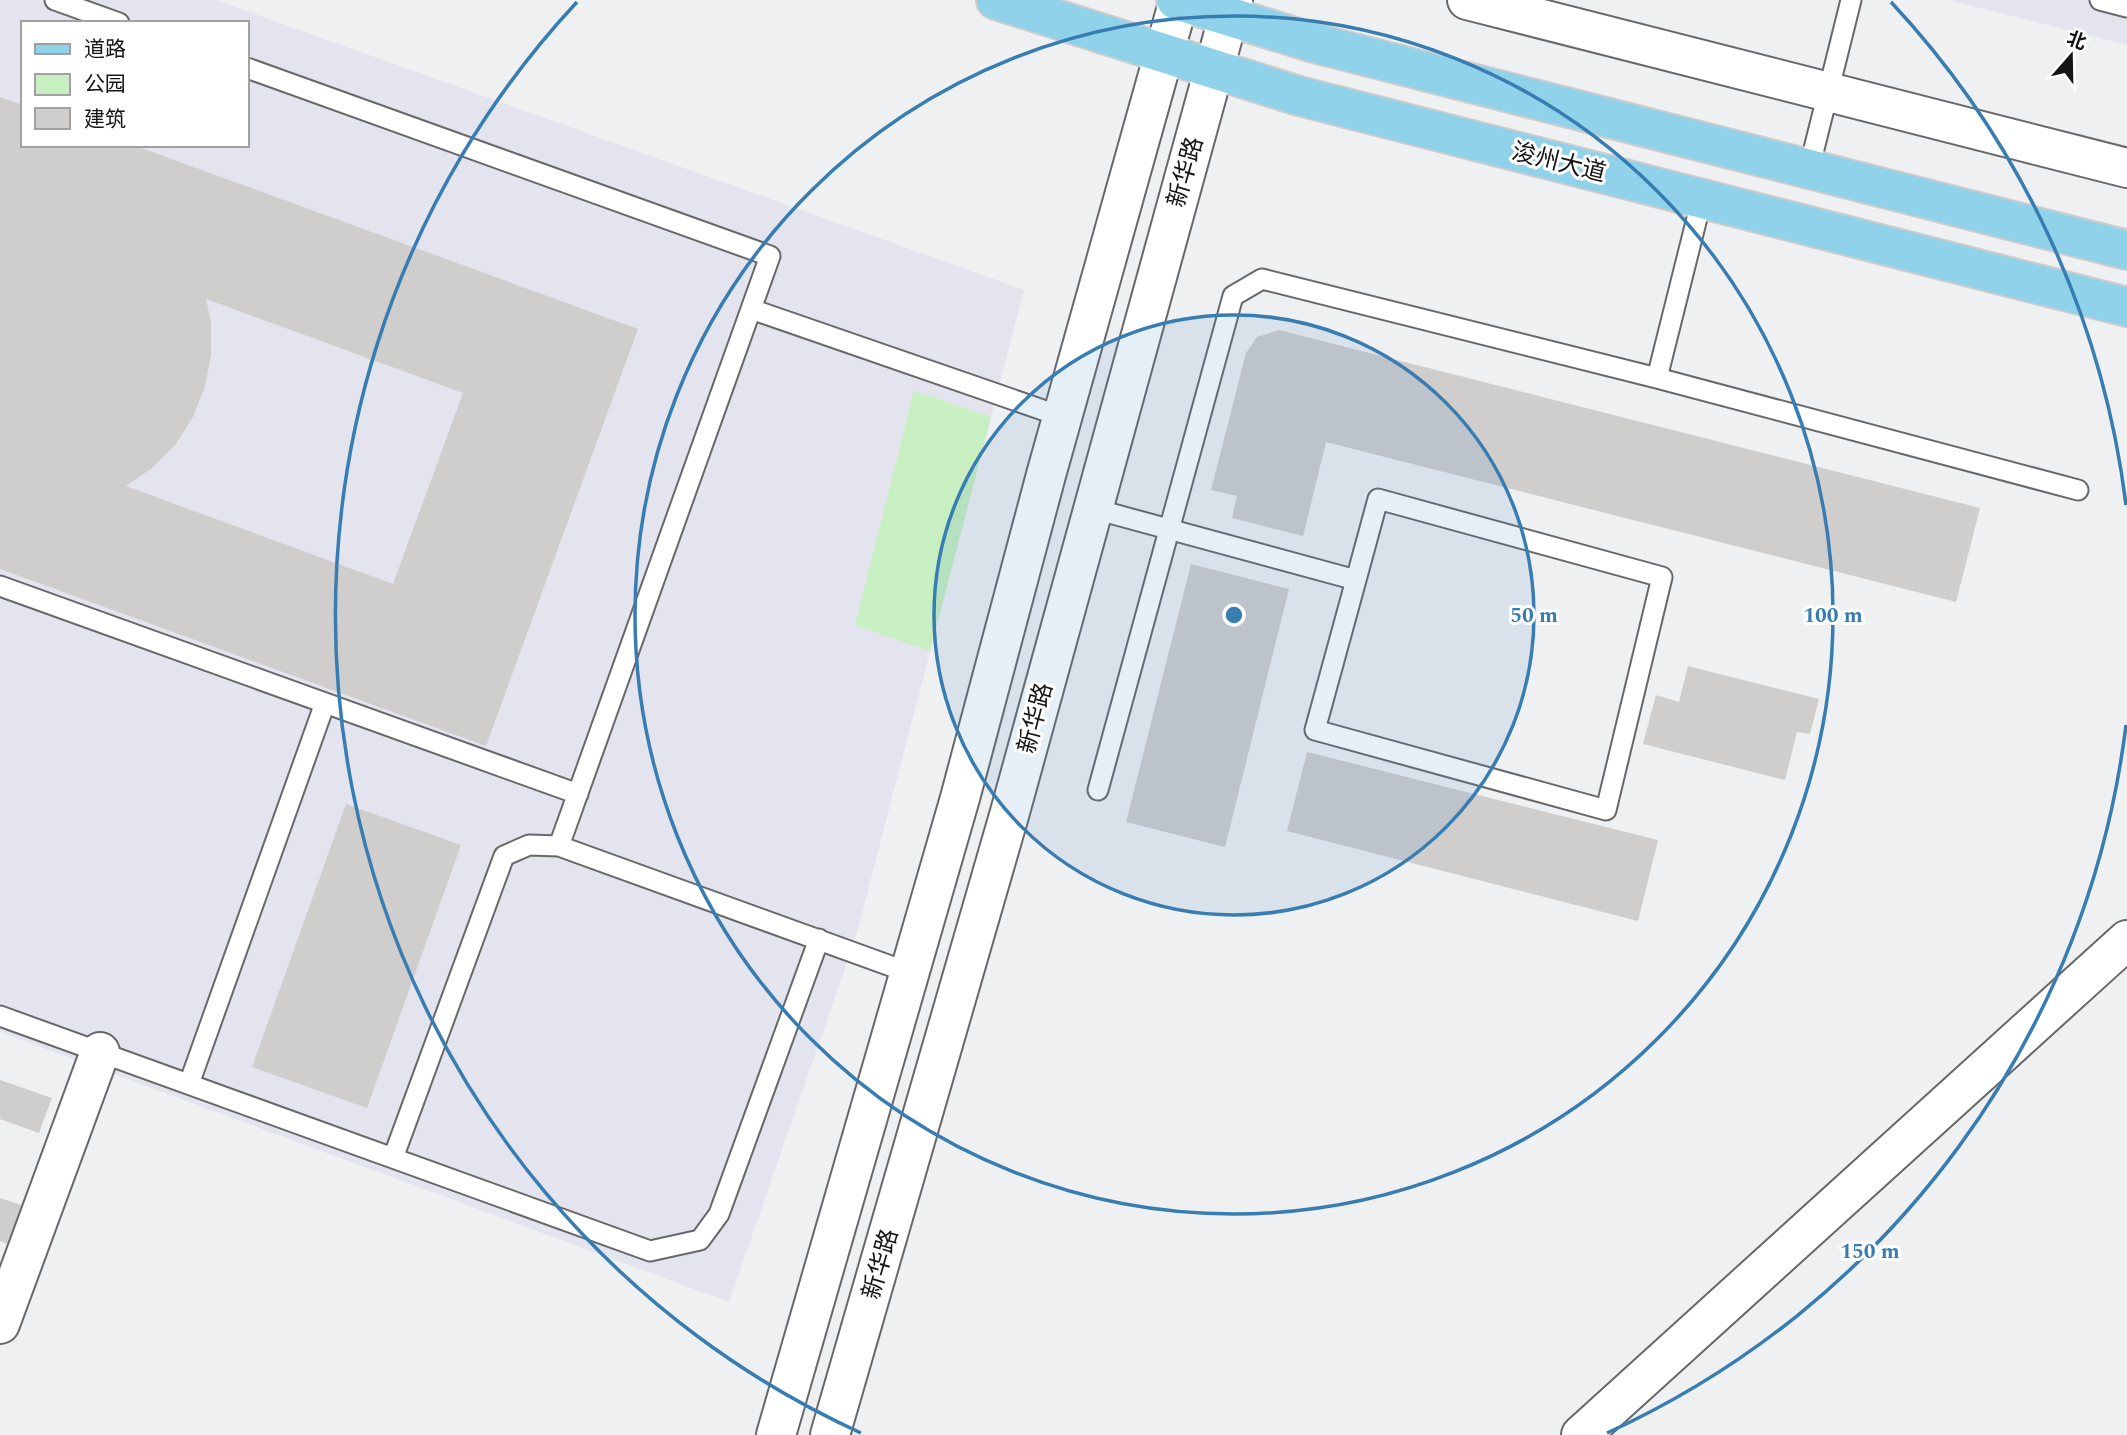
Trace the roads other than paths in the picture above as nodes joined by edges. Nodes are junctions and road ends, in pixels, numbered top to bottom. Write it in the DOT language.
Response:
graph roads {
  1 [pos="55,0"];
  2 [pos="996,0"];
  3 [pos="1178,0"];
  4 [pos="1466,0"];
  5 [pos="1851,0"];
  6 [pos="2100,0"];
  7 [pos="2127,7"];
  8 [pos="1231,8"];
  9 [pos="113,21"];
  10 [pos="1164,54"];
  11 [pos="248,68"];
  12 [pos="1214,69"];
  13 [pos="2127,168"];
  14 [pos="1809,169"];
  15 [pos="1702,198"];
  16 [pos="2127,250"];
  17 [pos="2127,307"];
  18 [pos="751,309"];
  19 [pos="1657,378"];
  20 [pos="1063,417"];
  21 [pos="2078,490"];
  22 [pos="1091,508"];
  23 [pos="1169,529"];
  24 [pos="1356,580"];
  25 [pos="1,590"];
  26 [pos="325,703"];
  27 [pos="1098,790"];
  28 [pos="578,794"];
  29 [pos="559,846"];
  30 [pos="818,939"];
  31 [pos="2127,940"];
  32 [pos="910,973"];
  33 [pos="0,1016"];
  34 [pos="100,1052"];
  35 [pos="189,1084"];
  36 [pos="393,1158"];
  37 [pos="0,1324"];
  38 [pos="1607,1432"];
  39 [pos="776,1435"];
  40 [pos="830,1435"];
  1 -- 9 [label="lane"];
  2 -- 10 [label="main road, 浚州大道"];
  3 -- 8 [label="main road"];
  3 -- 10 [label="main road"];
  4 -- 13 [label="main road"];
  5 -- 14 [label="lane"];
  6 -- 7 [label="lane"];
  8 -- 12 [label="main road, 新华路"];
  8 -- 14 [label="main road"];
  10 -- 12 [label="main road, 浚州大道"];
  10 -- 20 [label="main road"];
  11 -- 18 [label="lane"];
  12 -- 15 [label="main road, 浚州大道"];
  12 -- 22 [label="main road, 新华路"];
  14 -- 16 [label="main road"];
  15 -- 17 [label="main road, 浚州大道"];
  15 -- 19 [label="lane"];
  18 -- 20 [label="lane"];
  18 -- 28 [label="lane"];
  19 -- 21 [label="lane"];
  19 -- 23 [label="lane"];
  20 -- 32 [label="main road"];
  22 -- 23 [label="lane"];
  22 -- 40 [label="main road, 新华路"];
  23 -- 24 [label="lane"];
  23 -- 27 [label="lane"];
  24 -- 24 [label="lane"];
  25 -- 26 [label="lane"];
  26 -- 28 [label="lane"];
  26 -- 35 [label="lane"];
  28 -- 29 [label="lane"];
  29 -- 30 [label="lane"];
  29 -- 36 [label="lane"];
  30 -- 32 [label="lane"];
  30 -- 36 [label="lane"];
  31 -- 38 [label="main road"];
  32 -- 39 [label="main road"];
  33 -- 34 [label="lane"];
  34 -- 35 [label="lane"];
  34 -- 37 [label="main road"];
  35 -- 36 [label="lane"];
}
